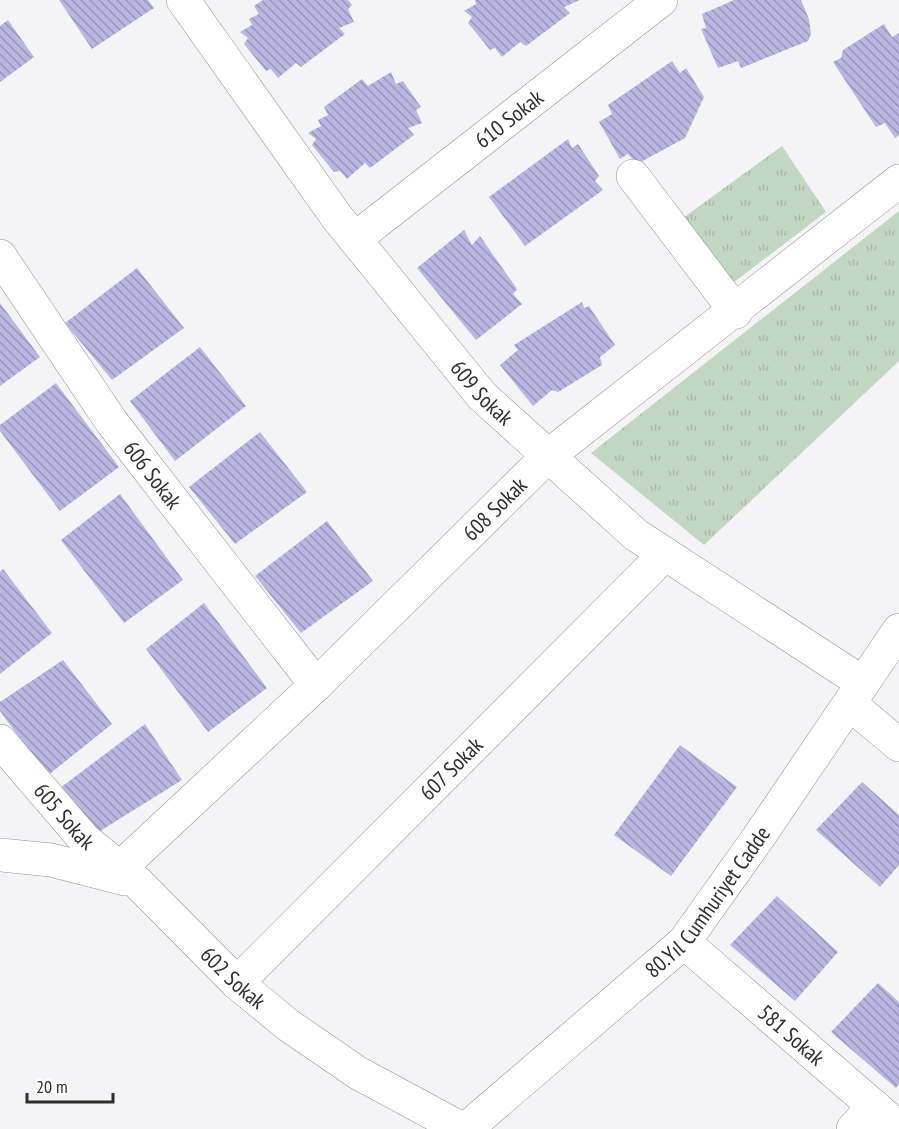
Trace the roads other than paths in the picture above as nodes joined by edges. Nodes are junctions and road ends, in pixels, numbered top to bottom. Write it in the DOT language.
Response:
graph roads {
  1 [pos="661,0"];
  2 [pos="192,4"];
  3 [pos="633,176"];
  4 [pos="899,181"];
  5 [pos="356,238"];
  6 [pos="0,256"];
  7 [pos="736,312"];
  8 [pos="549,456"];
  9 [pos="665,554"];
  10 [pos="899,630"];
  11 [pos="316,685"];
  12 [pos="857,693"];
  13 [pos="0,741"];
  14 [pos="899,745"];
  15 [pos="0,855"];
  16 [pos="129,876"];
  17 [pos="684,942"];
  18 [pos="237,983"];
  19 [pos="863,1118"];
  20 [pos="899,1128"];
  21 [pos="464,1129"];
  1 -- 5 [label="street, 610 Sokak"];
  2 -- 5 [label="street, 609 Sokak"];
  3 -- 7 [label="street"];
  4 -- 7 [label="street, 608 Sokak"];
  5 -- 8 [label="street, 609 Sokak"];
  6 -- 11 [label="street, 606 Sokak"];
  7 -- 8 [label="street, 608 Sokak"];
  8 -- 9 [label="street, 609 Sokak"];
  8 -- 11 [label="street, 608 Sokak"];
  9 -- 12 [label="street, 609 Sokak"];
  9 -- 18 [label="street, 607 Sokak"];
  10 -- 12 [label="street, 80.Yıl Cumhuriyet Cadde"];
  11 -- 16 [label="street, 608 Sokak"];
  12 -- 14 [label="street, 609 Sokak"];
  12 -- 17 [label="street, 80.Yıl Cumhuriyet Cadde"];
  13 -- 16 [label="street, 605 Sokak"];
  15 -- 16 [label="street"];
  16 -- 18 [label="street, 602 Sokak"];
  17 -- 19 [label="street, 581 Sokak"];
  17 -- 21 [label="street, 80.Yıl Cumhuriyet Cadde"];
  18 -- 21 [label="street, 602 Sokak"];
  19 -- 20 [label="street, 581 Sokak"];
}
